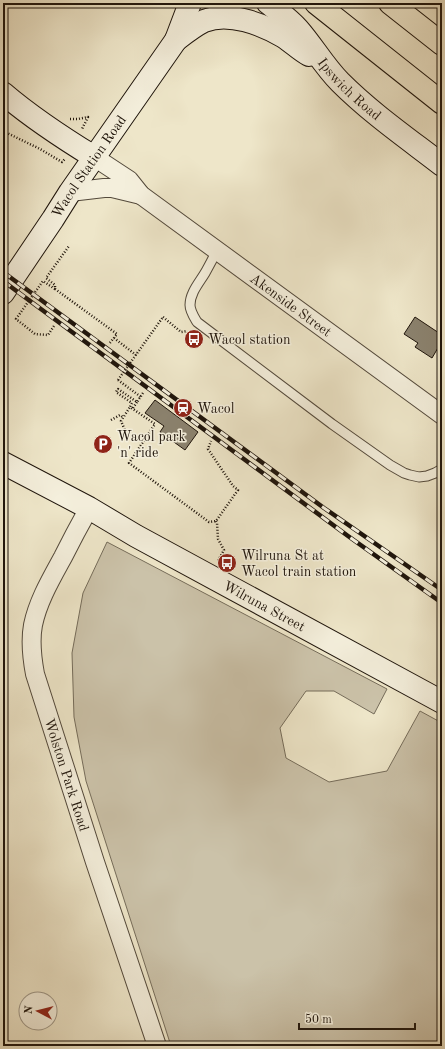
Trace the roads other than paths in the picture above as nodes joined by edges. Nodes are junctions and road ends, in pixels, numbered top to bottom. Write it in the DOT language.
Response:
graph roads {
  1 [pos="190,3"];
  2 [pos="268,3"];
  3 [pos="316,3"];
  4 [pos="390,3"];
  5 [pos="176,40"];
  6 [pos="442,44"];
  7 [pos="322,61"];
  8 [pos="3,93"];
  9 [pos="442,103"];
  10 [pos="94,157"];
  11 [pos="442,165"];
  12 [pos="70,192"];
  13 [pos="141,195"];
  14 [pos="218,250"];
  15 [pos="3,293"];
  16 [pos="442,415"];
  17 [pos="3,463"];
  18 [pos="442,469"];
  19 [pos="90,508"];
  20 [pos="442,702"];
  21 [pos="157,1046"];
  1 -- 5 [label="main road, Wacol Station Road"];
  2 -- 7 [label="main road, Ipswich Road"];
  3 -- 9 [label="highway"];
  4 -- 6 [label="highway"];
  5 -- 7 [label="main road, Wacol Station Road"];
  5 -- 10 [label="main road, Wacol Station Road"];
  7 -- 11 [label="main road, Ipswich Road"];
  8 -- 10 [label="main road"];
  10 -- 12 [label="main road, Wacol Station Road"];
  10 -- 13 [label="street, Akenside Street"];
  12 -- 13 [label="street, Akenside Street"];
  12 -- 15 [label="main road, Wacol Station Road"];
  13 -- 14 [label="street, Akenside Street"];
  14 -- 16 [label="street, Akenside Street"];
  14 -- 18 [label="lane"];
  17 -- 19 [label="main road, Wilruna Street"];
  19 -- 20 [label="main road, Wilruna Street"];
  19 -- 21 [label="street, Wolston Park Road"];
}
